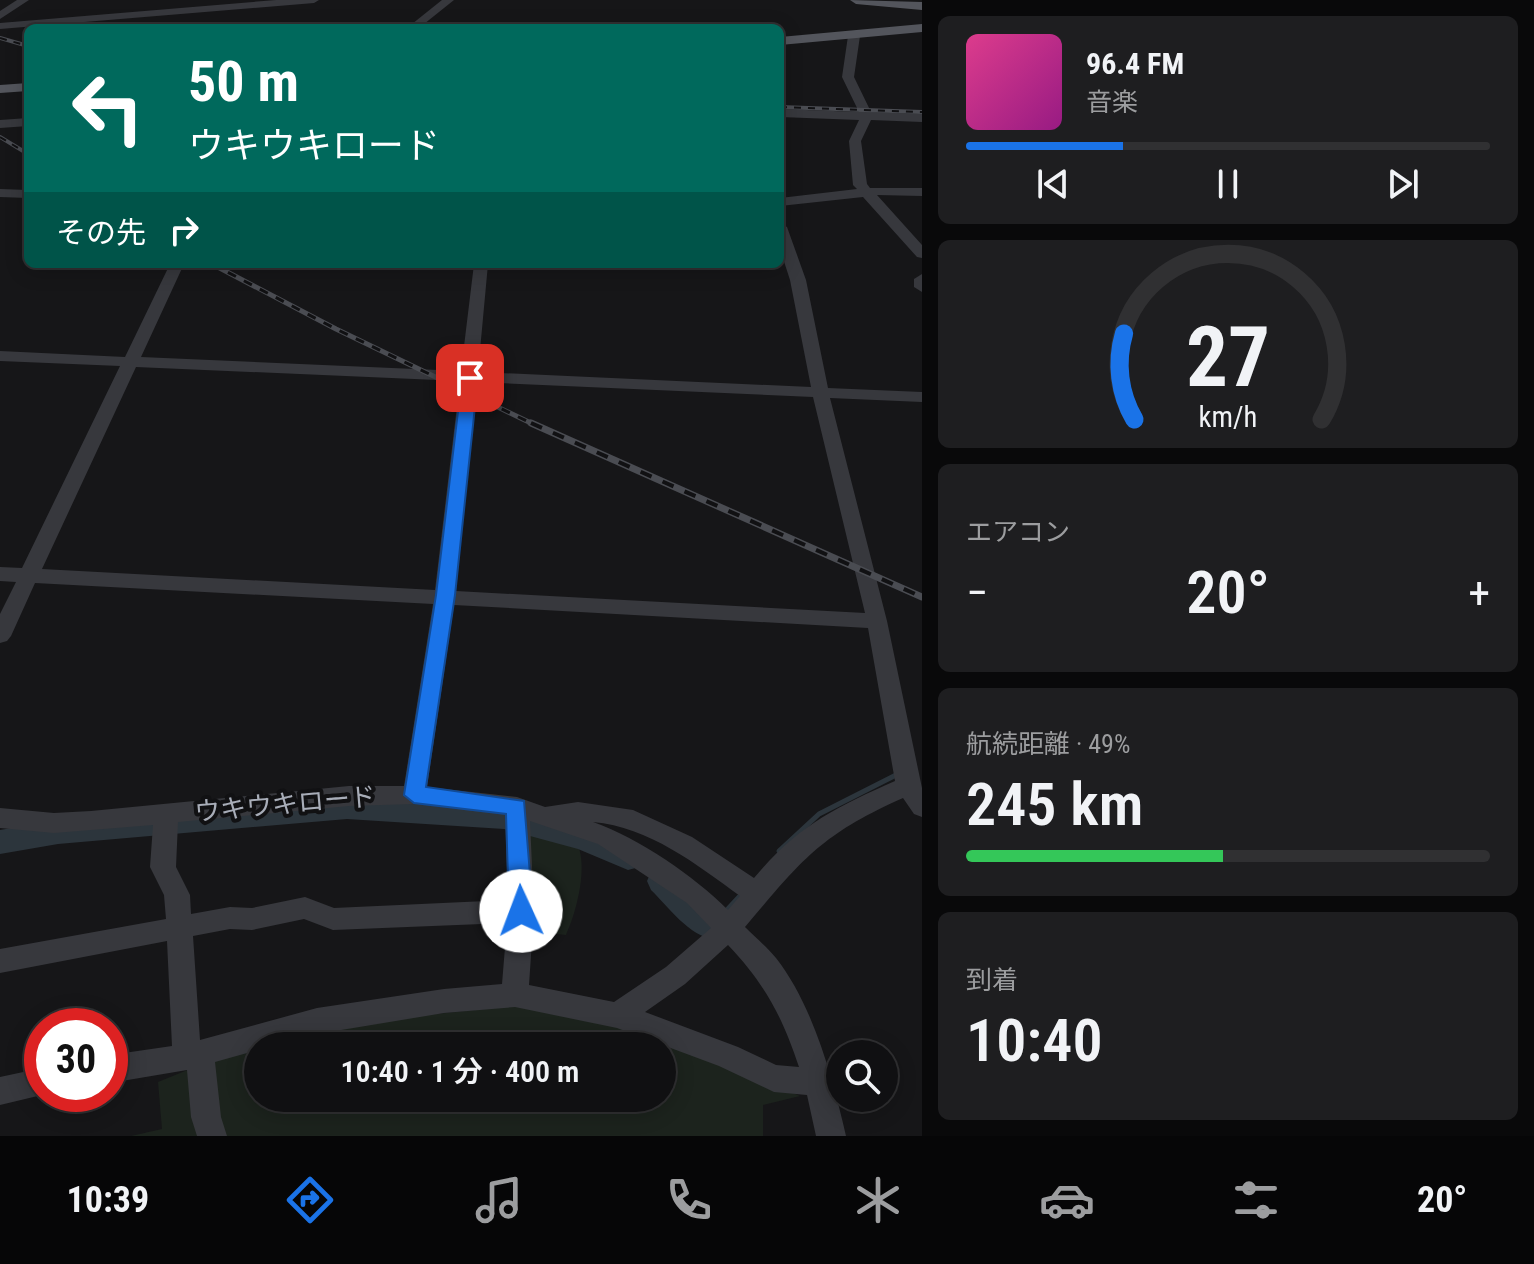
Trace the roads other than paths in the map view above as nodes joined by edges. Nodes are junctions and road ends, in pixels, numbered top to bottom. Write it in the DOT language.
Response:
graph roads {
  1 [pos="314,0"];
  2 [pos="449,0"];
  3 [pos="856,0"];
  4 [pos="23,1"];
  5 [pos="922,6"];
  6 [pos="0,16"];
  7 [pos="24,24"];
  8 [pos="24,24"];
  9 [pos="417,24"];
  10 [pos="0,26"];
  11 [pos="922,28"];
  12 [pos="854,36"];
  13 [pos="784,41"];
  14 [pos="24,87"];
  15 [pos="0,89"];
  16 [pos="784,113"];
  17 [pos="867,116"];
  18 [pos="922,118"];
  19 [pos="24,122"];
  20 [pos="0,124"];
  21 [pos="922,192"];
  22 [pos="0,193"];
  23 [pos="868,193"];
  24 [pos="24,194"];
  25 [pos="784,202"];
  26 [pos="784,239"];
  27 [pos="922,254"];
  28 [pos="175,268"];
  29 [pos="481,268"];
  30 [pos="922,279"];
  31 [pos="922,287"];
  32 [pos="0,356"];
  33 [pos="130,363"];
  34 [pos="470,378"];
  35 [pos="820,392"];
  36 [pos="922,397"];
  37 [pos="0,574"];
  38 [pos="30,575"];
  39 [pos="445,595"];
  40 [pos="877,621"];
  41 [pos="0,636"];
  42 [pos="908,786"];
  43 [pos="414,795"];
  44 [pos="517,807"];
  45 [pos="922,807"];
  46 [pos="166,814"];
  47 [pos="549,815"];
  48 [pos="0,818"];
  49 [pos="54,823"];
  50 [pos="0,833"];
  51 [pos="754,892"];
  52 [pos="521,911"];
  53 [pos="180,925"];
  54 [pos="730,926"];
  55 [pos="0,961"];
  56 [pos="515,995"];
  57 [pos="617,1015"];
  58 [pos="194,1055"];
  59 [pos="128,1066"];
  60 [pos="819,1082"];
  61 [pos="24,1086"];
  62 [pos="0,1091"];
  63 [pos="212,1136"];
  64 [pos="831,1136"];
  1 -- 7 [label="street"];
  2 -- 9 [label="street"];
  3 -- 5 [label="main road"];
  4 -- 6 [label="street"];
  8 -- 10 [label="street"];
  11 -- 12 [label="main road"];
  12 -- 13 [label="main road"];
  12 -- 17 [label="street"];
  14 -- 15 [label="main road"];
  16 -- 17 [label="street"];
  17 -- 18 [label="street"];
  17 -- 23 [label="street"];
  19 -- 20 [label="street"];
  21 -- 23 [label="street"];
  22 -- 24 [label="street"];
  23 -- 25 [label="street"];
  23 -- 27 [label="street"];
  26 -- 35 [label="street"];
  28 -- 33 [label="street"];
  29 -- 34 [label="street"];
  30 -- 31 [label="street"];
  32 -- 33 [label="street"];
  33 -- 34 [label="street"];
  33 -- 38 [label="street"];
  34 -- 35 [label="street"];
  34 -- 39 [label="street"];
  35 -- 36 [label="street"];
  35 -- 40 [label="street"];
  37 -- 38 [label="street"];
  38 -- 39 [label="street"];
  38 -- 41 [label="street"];
  39 -- 40 [label="street"];
  39 -- 43 [label="street"];
  40 -- 42 [label="street"];
  42 -- 45 [label="street"];
  42 -- 51 [label="street"];
  43 -- 44 [label="street, ウキウキロード"];
  43 -- 46 [label="street, ウキウキロード"];
  44 -- 47 [label="street, ウキウキロード"];
  44 -- 52 [label="street"];
  46 -- 49 [label="street, ウキウキロード"];
  46 -- 53 [label="street"];
  47 -- 51 [label="street"];
  47 -- 54 [label="street, ウキウキロード"];
  48 -- 49 [label="street, ウキウキロード"];
  49 -- 50 [label="street"];
  51 -- 54 [label="street"];
  52 -- 53 [label="street"];
  52 -- 56 [label="street"];
  53 -- 55 [label="street"];
  53 -- 58 [label="street"];
  54 -- 57 [label="street"];
  54 -- 60 [label="street, ウキウキロード"];
  56 -- 57 [label="street"];
  56 -- 58 [label="street"];
  57 -- 60 [label="street"];
  58 -- 59 [label="street"];
  58 -- 63 [label="street"];
  60 -- 64 [label="street, ウキウキロード"];
  61 -- 62 [label="street"];
}
